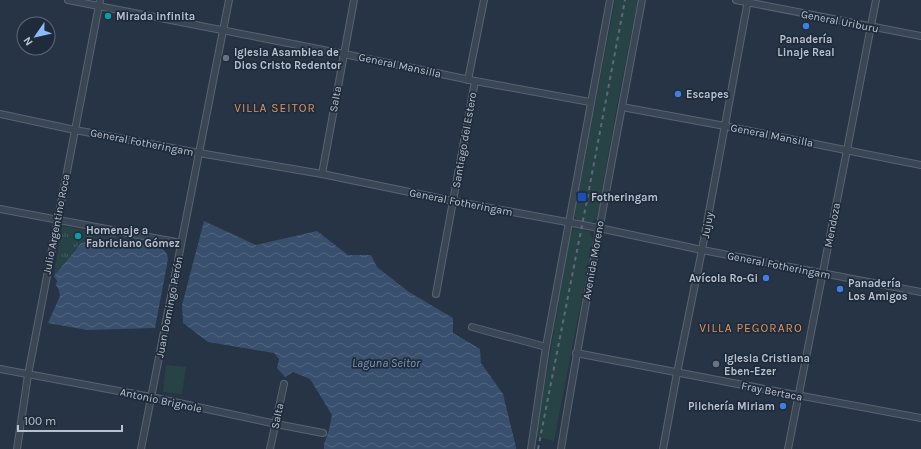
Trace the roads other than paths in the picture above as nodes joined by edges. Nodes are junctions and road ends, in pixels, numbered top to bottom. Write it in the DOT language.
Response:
graph roads {
  1 [pos="68,0"];
  2 [pos="229,0"];
  3 [pos="354,0"];
  4 [pos="484,0"];
  5 [pos="610,0"];
  6 [pos="642,0"];
  7 [pos="736,0"];
  8 [pos="876,0"];
  9 [pos="748,1"];
  10 [pos="99,3"];
  11 [pos="870,27"];
  12 [pos="223,30"];
  13 [pos="921,36"];
  14 [pos="344,54"];
  15 [pos="472,80"];
  16 [pos="590,102"];
  17 [pos="622,107"];
  18 [pos="0,114"];
  19 [pos="725,126"];
  20 [pos="75,130"];
  21 [pos="847,150"];
  22 [pos="199,153"];
  23 [pos="921,165"];
  24 [pos="322,174"];
  25 [pos="453,201"];
  26 [pos="0,209"];
  27 [pos="57,220"];
  28 [pos="568,223"];
  29 [pos="599,228"];
  30 [pos="181,243"];
  31 [pos="702,250"];
  32 [pos="823,274"];
  33 [pos="921,292"];
  34 [pos="436,294"];
  35 [pos="472,328"];
  36 [pos="546,347"];
  37 [pos="576,353"];
  38 [pos="0,369"];
  39 [pos="677,373"];
  40 [pos="28,375"];
  41 [pos="284,384"];
  42 [pos="151,396"];
  43 [pos="799,396"];
  44 [pos="921,418"];
  45 [pos="276,424"];
  46 [pos="322,432"];
  47 [pos="17,449"];
  48 [pos="141,449"];
  49 [pos="270,449"];
  50 [pos="531,449"];
  51 [pos="561,449"];
  52 [pos="663,449"];
  53 [pos="788,449"];
  1 -- 10 [label="street, General Mansilla"];
  2 -- 12 [label="street, Juan Domingo Perón"];
  3 -- 14 [label="street, Salta"];
  4 -- 15 [label="street, Santiago del Estero"];
  5 -- 16 [label="street"];
  6 -- 17 [label="street, Avenida Moreno"];
  7 -- 9 [label="street, General Uriburu"];
  8 -- 11 [label="street, Mendoza"];
  9 -- 11 [label="street, General Uriburu"];
  9 -- 19 [label="street, Jujuy"];
  10 -- 12 [label="street, General Mansilla"];
  10 -- 20 [label="street, Julio Argentino Roca"];
  11 -- 13 [label="street, General Uriburu"];
  11 -- 21 [label="street, Mendoza"];
  12 -- 14 [label="street, General Mansilla"];
  12 -- 22 [label="street, Juan Domingo Perón"];
  14 -- 15 [label="street, General Mansilla"];
  14 -- 24 [label="street, Salta"];
  15 -- 16 [label="street, General Mansilla"];
  15 -- 25 [label="street, Santiago del Estero"];
  16 -- 28 [label="street"];
  17 -- 19 [label="street, General Mansilla"];
  17 -- 29 [label="street, Avenida Moreno"];
  18 -- 20 [label="street, General Fotheringam"];
  19 -- 21 [label="street, General Mansilla"];
  19 -- 31 [label="street, Jujuy"];
  20 -- 22 [label="street, General Fotheringam"];
  20 -- 27 [label="street, Julio Argentino Roca"];
  21 -- 23 [label="street, General Mansilla"];
  21 -- 32 [label="street, Mendoza"];
  22 -- 24 [label="street, General Fotheringam"];
  22 -- 30 [label="street, Juan Domingo Perón"];
  24 -- 25 [label="street, General Fotheringam"];
  25 -- 28 [label="street, General Fotheringam"];
  25 -- 34 [label="street, Santiago del Estero"];
  26 -- 27 [label="street"];
  27 -- 30 [label="street"];
  27 -- 40 [label="street, Julio Argentino Roca"];
  28 -- 29 [label="street, General Fotheringam"];
  28 -- 36 [label="street"];
  29 -- 31 [label="street, General Fotheringam"];
  29 -- 37 [label="street, Avenida Moreno"];
  30 -- 42 [label="street, Juan Domingo Perón"];
  31 -- 32 [label="street, General Fotheringam"];
  31 -- 39 [label="street, Jujuy"];
  32 -- 33 [label="street, General Fotheringam"];
  32 -- 43 [label="street, Mendoza"];
  35 -- 36 [label="street"];
  36 -- 50 [label="street"];
  37 -- 39 [label="street, Fray Bertaca"];
  37 -- 51 [label="street, Avenida Moreno"];
  38 -- 40 [label="street, Antonio Brignole"];
  39 -- 43 [label="street, Fray Bertaca"];
  39 -- 52 [label="street, Jujuy"];
  40 -- 42 [label="street, Antonio Brignole"];
  40 -- 47 [label="street, Julio Argentino Roca"];
  41 -- 45 [label="street, Salta"];
  42 -- 45 [label="street, Antonio Brignole"];
  42 -- 48 [label="street, Juan Domingo Perón"];
  43 -- 44 [label="street, Fray Bertaca"];
  43 -- 53 [label="street, Mendoza"];
  45 -- 46 [label="street, Antonio Brignole"];
  45 -- 49 [label="street, Salta"];
}
